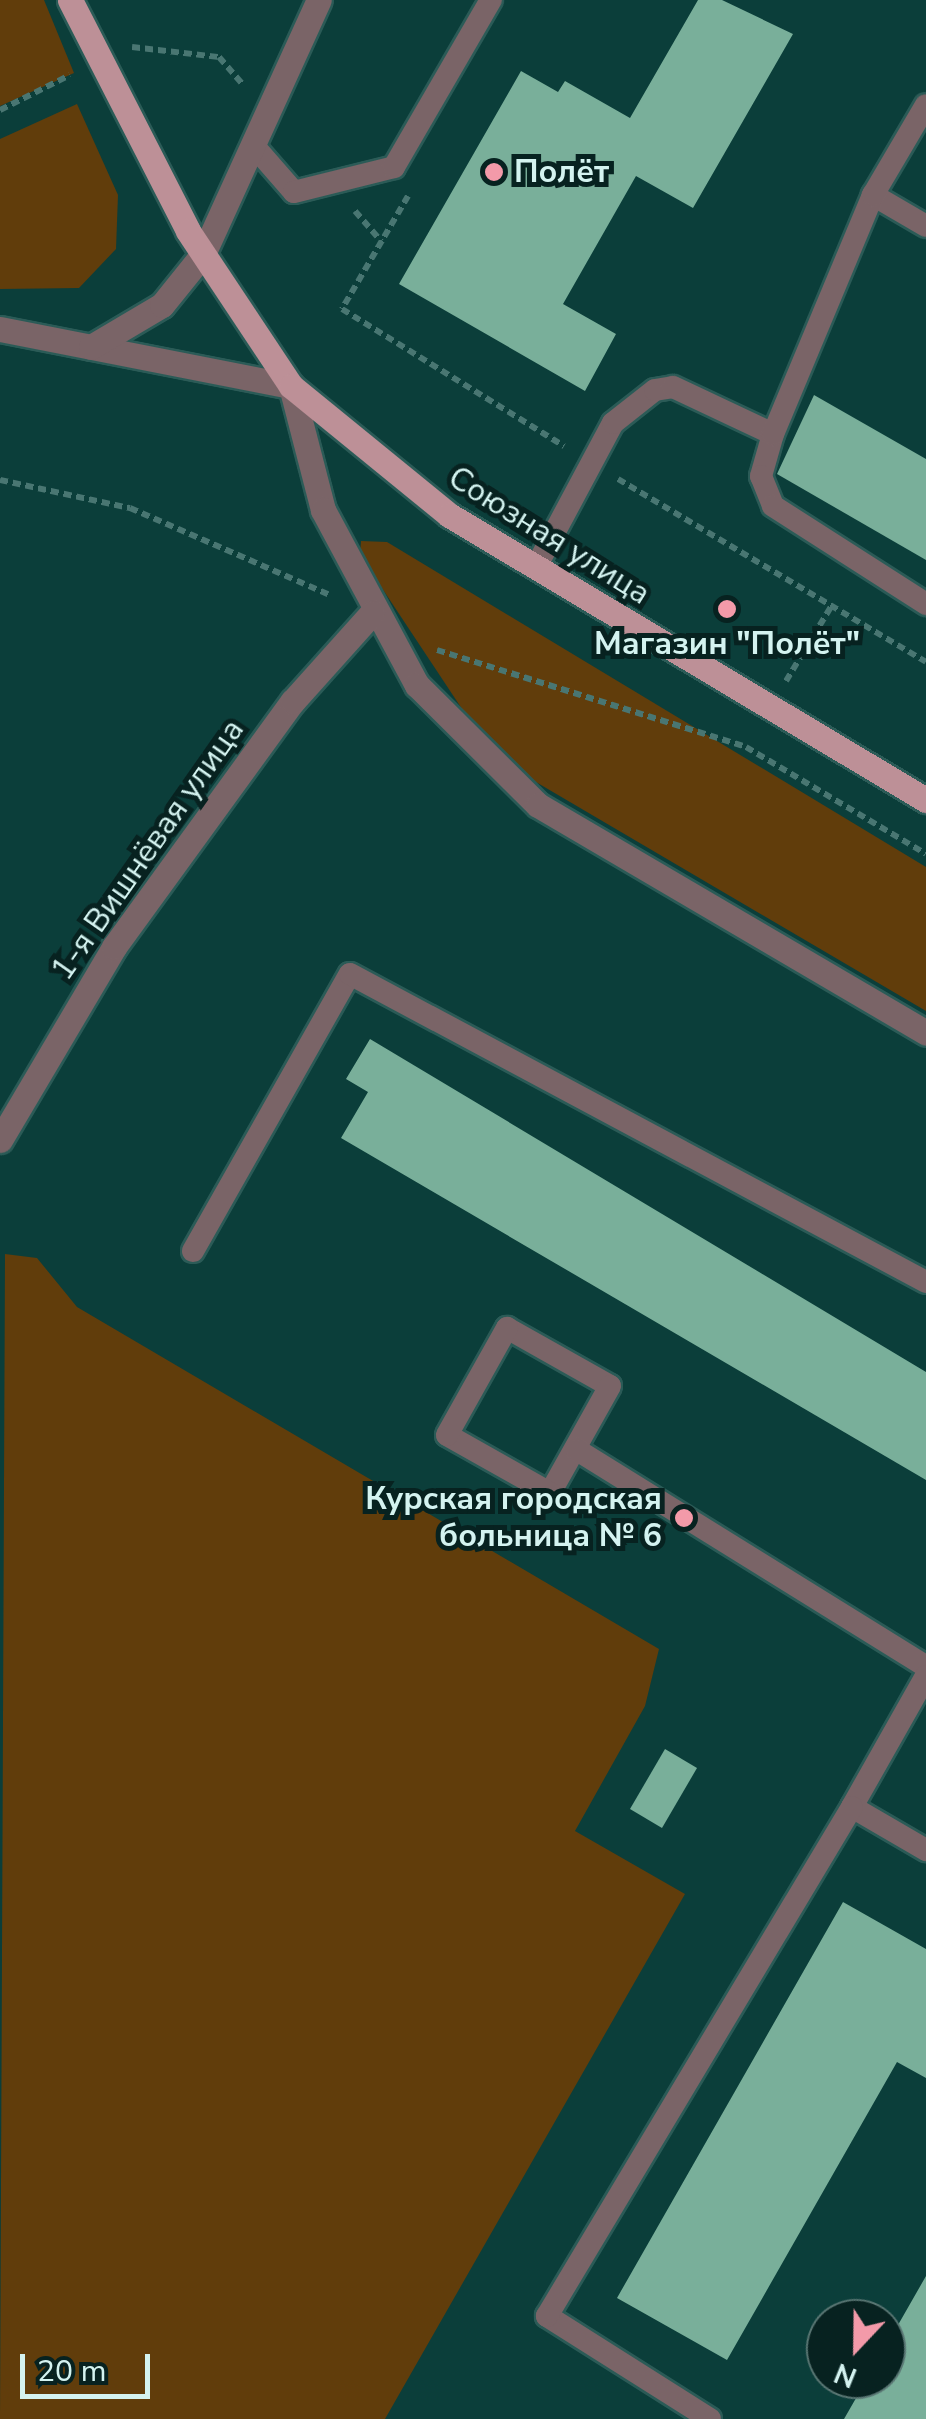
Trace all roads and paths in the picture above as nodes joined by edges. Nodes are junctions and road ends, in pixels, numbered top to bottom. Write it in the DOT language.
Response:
graph roads {
  1 [pos="70,0"];
  2 [pos="318,0"];
  3 [pos="491,0"];
  4 [pos="926,105"];
  5 [pos="252,145"];
  6 [pos="411,189"];
  7 [pos="874,196"];
  8 [pos="926,226"];
  9 [pos="203,254"];
  10 [pos="0,329"];
  11 [pos="91,347"];
  12 [pos="291,386"];
  13 [pos="773,434"];
  14 [pos="591,464"];
  15 [pos="0,480"];
  16 [pos="536,567"];
  17 [pos="926,604"];
  18 [pos="372,614"];
  19 [pos="428,645"];
  20 [pos="926,662"];
  21 [pos="926,800"];
  22 [pos="926,854"];
  23 [pos="926,1033"];
  24 [pos="0,1140"];
  25 [pos="193,1251"];
  26 [pos="926,1282"];
  27 [pos="577,1450"];
  28 [pos="926,1666"];
  29 [pos="926,1676"];
  30 [pos="852,1807"];
  31 [pos="926,1850"];
  32 [pos="710,2419"];
  1 -- 9 [label="main road, Союзная улица"];
  2 -- 5 [label="street"];
  3 -- 5 [label="lane"];
  4 -- 7 [label="lane"];
  5 -- 9 [label="street"];
  6 -- 14 [label="path"];
  7 -- 8 [label="lane"];
  7 -- 13 [label="lane"];
  9 -- 11 [label="street"];
  9 -- 12 [label="main road, Союзная улица"];
  10 -- 11 [label="street"];
  11 -- 12 [label="street"];
  12 -- 16 [label="main road, Союзная улица"];
  12 -- 18 [label="street"];
  13 -- 14 [label="lane"];
  13 -- 17 [label="lane"];
  14 -- 16 [label="lane"];
  14 -- 20 [label="path"];
  15 -- 18 [label="path"];
  16 -- 21 [label="main road, Союзная улица"];
  18 -- 23 [label="street"];
  18 -- 24 [label="street, 1-я Вишнёвая улица"];
  19 -- 22 [label="path"];
  25 -- 26 [label="lane"];
  27 -- 27 [label="lane"];
  27 -- 28 [label="lane"];
  29 -- 30 [label="lane"];
  30 -- 31 [label="lane"];
  30 -- 32 [label="lane"];
}
